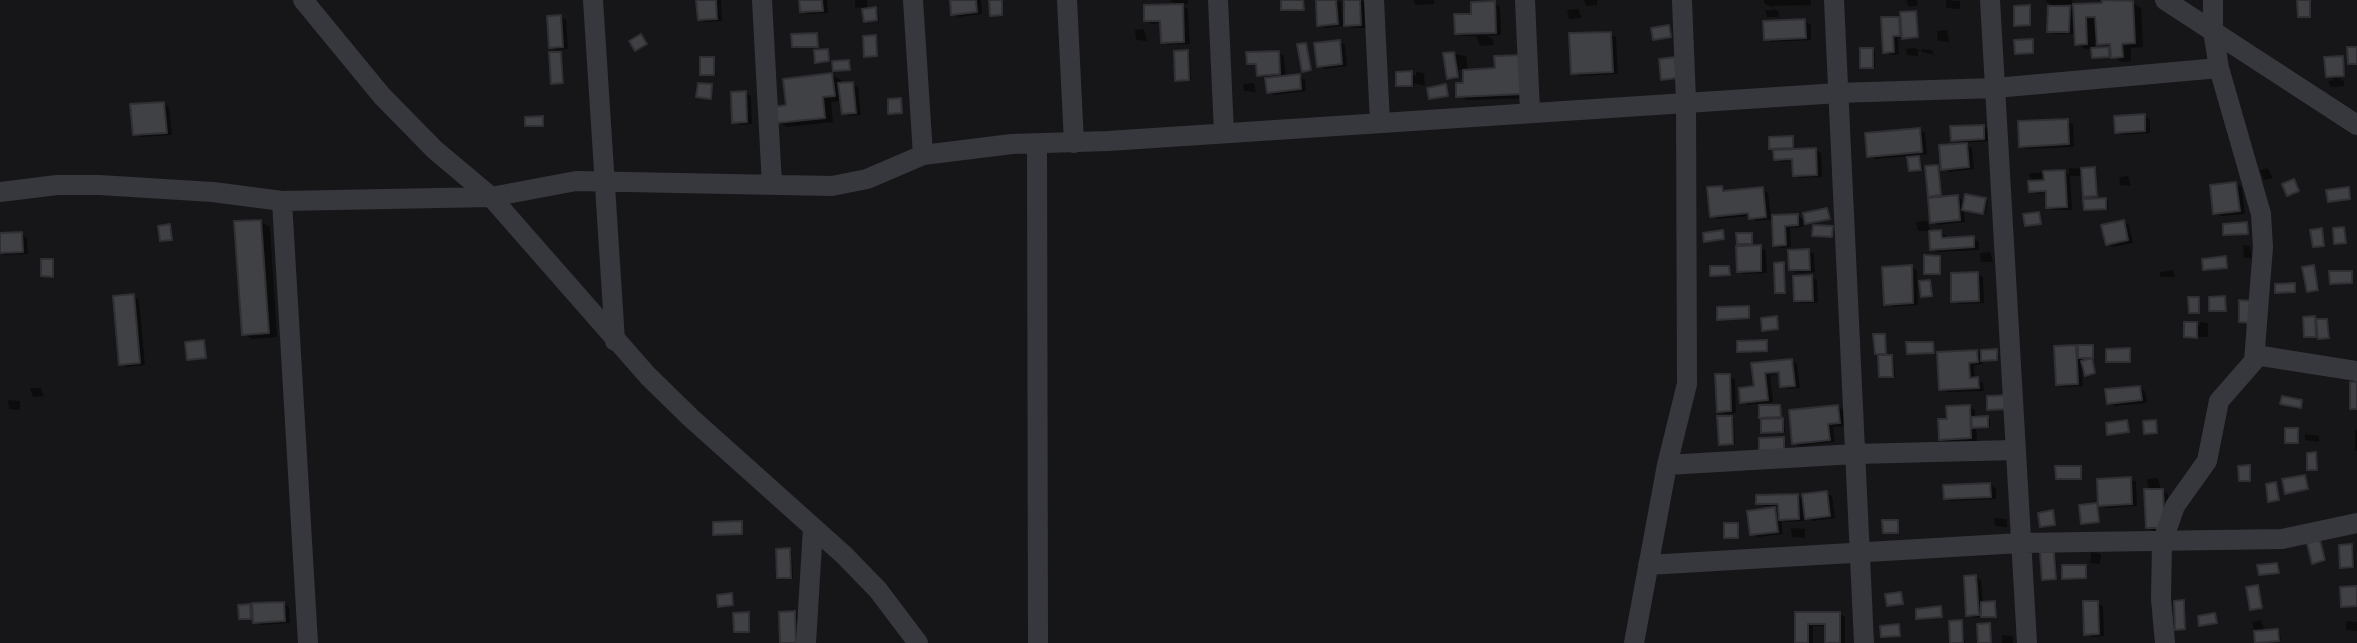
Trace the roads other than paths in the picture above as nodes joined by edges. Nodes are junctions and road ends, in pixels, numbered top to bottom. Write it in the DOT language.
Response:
graph roads {
  1 [pos="303,0"];
  2 [pos="593,0"];
  3 [pos="762,0"];
  4 [pos="913,0"];
  5 [pos="1067,0"];
  6 [pos="1218,0"];
  7 [pos="1374,0"];
  8 [pos="1525,0"];
  9 [pos="1682,0"];
  10 [pos="1834,0"];
  11 [pos="1990,0"];
  12 [pos="2165,0"];
  13 [pos="2213,0"];
  14 [pos="2213,31"];
  15 [pos="2219,68"];
  16 [pos="1995,88"];
  17 [pos="1838,93"];
  18 [pos="1686,101"];
  19 [pos="1530,112"];
  20 [pos="1380,123"];
  21 [pos="2357,125"];
  22 [pos="1224,133"];
  23 [pos="1074,143"];
  24 [pos="1037,144"];
  25 [pos="923,155"];
  26 [pos="604,183"];
  27 [pos="772,185"];
  28 [pos="0,192"];
  29 [pos="491,197"];
  30 [pos="282,201"];
  31 [pos="615,341"];
  32 [pos="2255,355"];
  33 [pos="2357,371"];
  34 [pos="2015,450"];
  35 [pos="1855,454"];
  36 [pos="1667,465"];
  37 [pos="2357,523"];
  38 [pos="813,528"];
  39 [pos="2020,543"];
  40 [pos="2162,543"];
  41 [pos="1859,554"];
  42 [pos="1648,565"];
  43 [pos="308,643"];
  44 [pos="806,643"];
  45 [pos="918,643"];
  46 [pos="1038,643"];
  47 [pos="1634,643"];
  48 [pos="1864,643"];
  49 [pos="2027,643"];
  50 [pos="2165,643"];
  1 -- 29 [label="street"];
  2 -- 26 [label="street"];
  3 -- 27 [label="street"];
  4 -- 25 [label="street"];
  5 -- 23 [label="street"];
  6 -- 22 [label="street"];
  7 -- 20 [label="street"];
  8 -- 19 [label="street"];
  9 -- 18 [label="street"];
  10 -- 17 [label="street"];
  11 -- 16 [label="street"];
  12 -- 14 [label="street"];
  13 -- 14 [label="street"];
  14 -- 15 [label="street"];
  14 -- 21 [label="street"];
  15 -- 16 [label="street"];
  15 -- 32 [label="street"];
  16 -- 17 [label="street"];
  16 -- 34 [label="street"];
  17 -- 18 [label="street"];
  17 -- 35 [label="street"];
  18 -- 19 [label="street"];
  18 -- 36 [label="street"];
  19 -- 20 [label="street"];
  20 -- 22 [label="street"];
  22 -- 23 [label="street"];
  23 -- 24 [label="street"];
  24 -- 25 [label="street"];
  24 -- 46 [label="street"];
  25 -- 27 [label="street"];
  26 -- 27 [label="street"];
  26 -- 29 [label="street"];
  26 -- 31 [label="street"];
  28 -- 30 [label="street"];
  29 -- 30 [label="street"];
  29 -- 31 [label="street"];
  30 -- 43 [label="street"];
  31 -- 38 [label="street"];
  32 -- 33 [label="street"];
  32 -- 40 [label="street"];
  34 -- 35 [label="street"];
  34 -- 39 [label="street"];
  35 -- 36 [label="street"];
  35 -- 41 [label="street"];
  36 -- 42 [label="street"];
  37 -- 40 [label="street"];
  38 -- 44 [label="street"];
  38 -- 45 [label="street"];
  39 -- 40 [label="street"];
  39 -- 41 [label="street"];
  39 -- 49 [label="street"];
  40 -- 50 [label="street"];
  41 -- 42 [label="street"];
  41 -- 48 [label="street"];
  42 -- 47 [label="street"];
}
